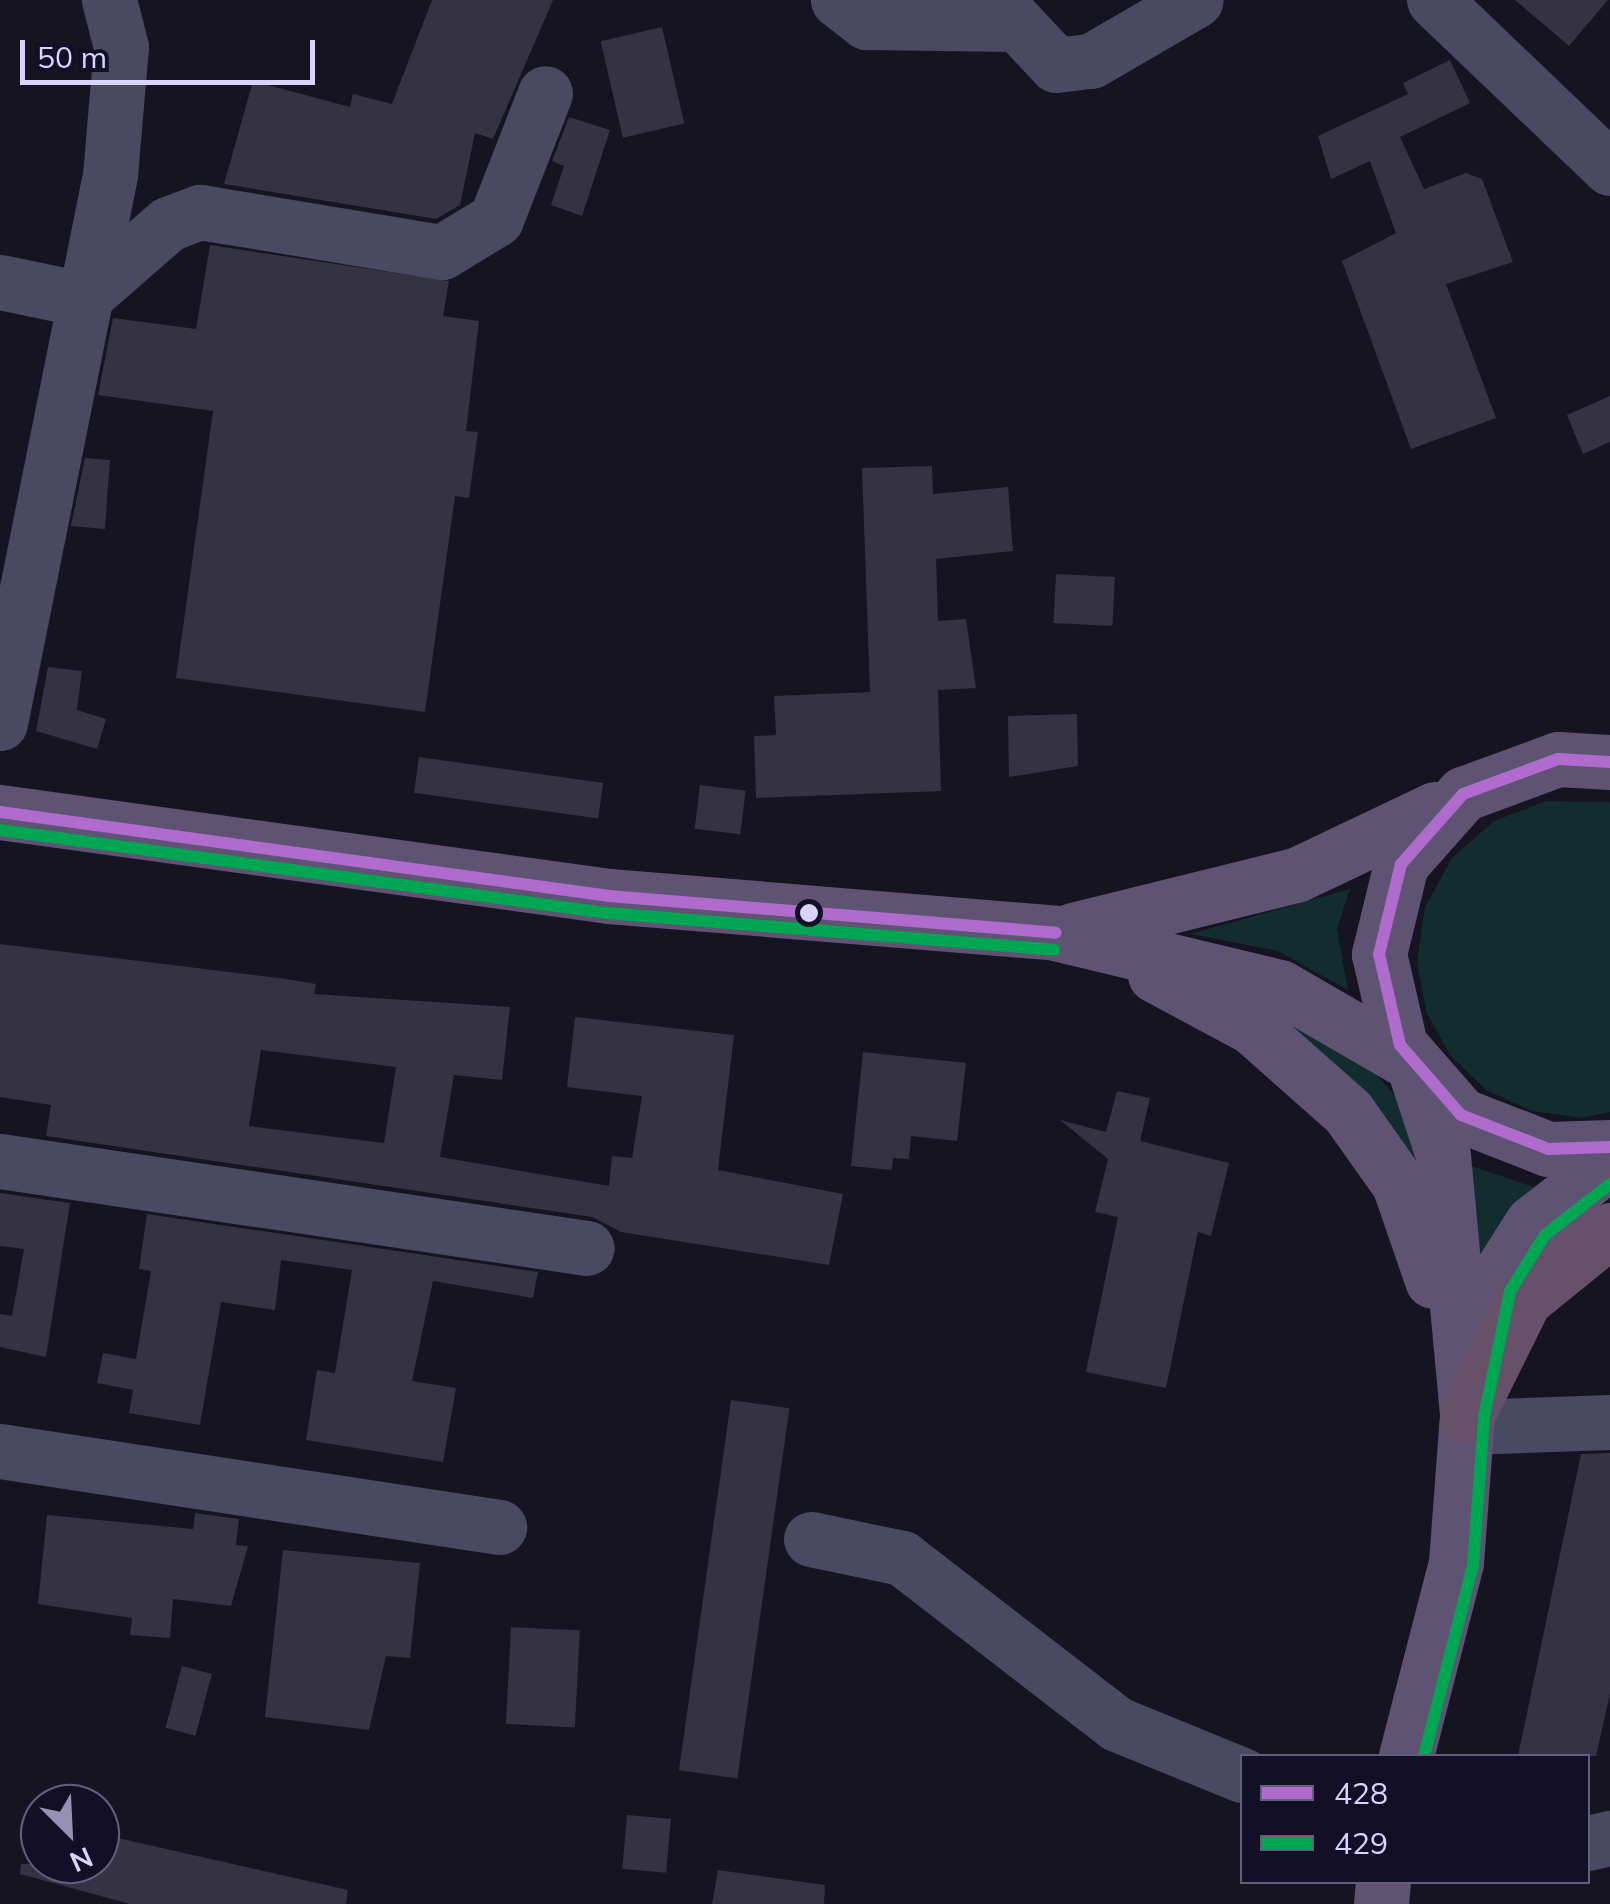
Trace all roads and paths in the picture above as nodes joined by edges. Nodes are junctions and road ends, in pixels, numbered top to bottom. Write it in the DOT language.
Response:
graph roads {
  1 [pos="110,0"];
  2 [pos="838,0"];
  3 [pos="1196,0"];
  4 [pos="1434,0"];
  5 [pos="1004,12"];
  6 [pos="545,94"];
  7 [pos="1610,168"];
  8 [pos="0,282"];
  9 [pos="82,299"];
  10 [pos="0,723"];
  11 [pos="1610,762"];
  12 [pos="1463,794"];
  13 [pos="0,812"];
  14 [pos="1056,934"];
  15 [pos="1413,1064"];
  16 [pos="1610,1147"];
  17 [pos="0,1161"];
  18 [pos="1610,1162"];
  19 [pos="1610,1230"];
  20 [pos="587,1248"];
  21 [pos="1467,1421"];
  22 [pos="1610,1422"];
  23 [pos="0,1451"];
  24 [pos="499,1527"];
  25 [pos="811,1539"];
  26 [pos="1407,1754"];
  27 [pos="1240,1774"];
  1 -- 9 [label="street"];
  2 -- 5 [label="street"];
  3 -- 5 [label="street"];
  4 -- 7 [label="street"];
  6 -- 9 [label="street"];
  8 -- 9 [label="street"];
  9 -- 10 [label="street"];
  11 -- 12 [label="main road"];
  12 -- 14 [label="main road"];
  12 -- 15 [label="main road"];
  13 -- 14 [label="main road"];
  14 -- 15 [label="main road"];
  14 -- 21 [label="main road"];
  15 -- 16 [label="main road"];
  15 -- 21 [label="main road"];
  17 -- 20 [label="street"];
  18 -- 21 [label="main road"];
  19 -- 21 [label="highway"];
  21 -- 22 [label="street"];
  21 -- 26 [label="main road"];
  23 -- 24 [label="street"];
  25 -- 27 [label="street"];
}
